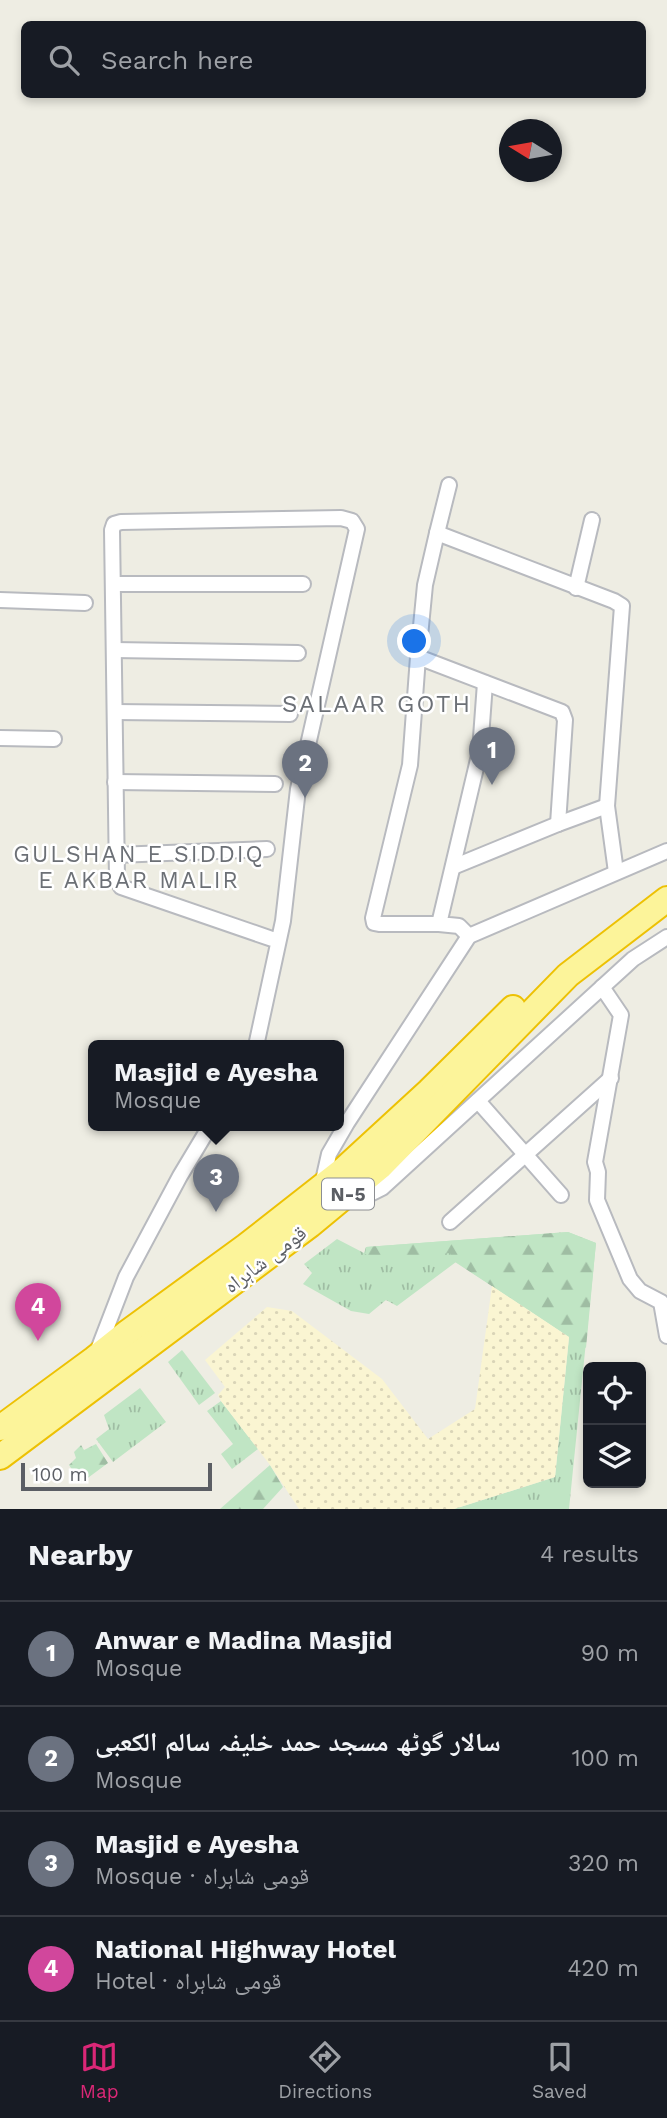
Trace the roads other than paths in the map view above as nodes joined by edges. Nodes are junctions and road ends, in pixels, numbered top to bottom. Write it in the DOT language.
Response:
graph roads {
  1 [pos="449,485"];
  2 [pos="592,520"];
  3 [pos="437,533"];
  4 [pos="113,584"];
  5 [pos="303,584"];
  6 [pos="576,588"];
  7 [pos="0,600"];
  8 [pos="86,603"];
  9 [pos="114,650"];
  10 [pos="298,653"];
  11 [pos="418,657"];
  12 [pos="485,683"];
  13 [pos="114,712"];
  14 [pos="290,714"];
  15 [pos="0,738"];
  16 [pos="54,739"];
  17 [pos="115,782"];
  18 [pos="275,784"];
  19 [pos="607,806"];
  20 [pos="558,824"];
  21 [pos="267,849"];
  22 [pos="667,850"];
  23 [pos="116,855"];
  24 [pos="453,867"];
  25 [pos="616,872"];
  26 [pos="667,881"];
  27 [pos="667,899"];
  28 [pos="439,924"];
  29 [pos="469,936"];
  30 [pos="667,937"];
  31 [pos="278,941"];
  32 [pos="602,987"];
  33 [pos="257,1040"];
  34 [pos="611,1078"];
  35 [pos="478,1101"];
  36 [pos="207,1131"];
  37 [pos="344,1131"];
  38 [pos="344,1131"];
  39 [pos="525,1154"];
  40 [pos="322,1186"];
  41 [pos="561,1195"];
  42 [pos="344,1198"];
  43 [pos="450,1222"];
  44 [pos="667,1336"];
  45 [pos="94,1359"];
  46 [pos="61,1397"];
  47 [pos="0,1428"];
  48 [pos="0,1457"];
  1 -- 3 [label="street"];
  2 -- 6 [label="street"];
  3 -- 6 [label="street"];
  3 -- 11 [label="street"];
  4 -- 5 [label="street"];
  4 -- 9 [label="street"];
  4 -- 31 [label="street"];
  6 -- 19 [label="street"];
  7 -- 8 [label="street"];
  9 -- 10 [label="street"];
  9 -- 13 [label="street"];
  11 -- 12 [label="street"];
  11 -- 28 [label="street"];
  12 -- 20 [label="street"];
  12 -- 24 [label="street"];
  13 -- 14 [label="street"];
  13 -- 17 [label="street"];
  15 -- 16 [label="street"];
  17 -- 18 [label="street"];
  17 -- 23 [label="street"];
  19 -- 20 [label="street"];
  19 -- 25 [label="street"];
  20 -- 24 [label="street"];
  21 -- 23 [label="street"];
  22 -- 25 [label="street"];
  23 -- 31 [label="street"];
  24 -- 28 [label="street"];
  25 -- 29 [label="street"];
  26 -- 40 [label="highway, قومی شاہراہ / N-5"];
  27 -- 42 [label="highway, قومی شاہراہ / N-5"];
  28 -- 29 [label="street"];
  29 -- 38 [label="street"];
  30 -- 32 [label="street"];
  31 -- 33 [label="street"];
  32 -- 34 [label="street"];
  32 -- 35 [label="street"];
  34 -- 39 [label="street"];
  34 -- 44 [label="street"];
  35 -- 39 [label="street"];
  35 -- 42 [label="street"];
  36 -- 45 [label="street"];
  37 -- 40 [label="street"];
  39 -- 41 [label="street"];
  39 -- 43 [label="street"];
  40 -- 45 [label="highway, قومی شاہراہ / N-5"];
  42 -- 46 [label="highway, قومی شاہراہ / N-5"];
  45 -- 46 [label="highway, قومی شاہراہ / N-5"];
  46 -- 47 [label="highway, قومی شاہراہ / N-5"];
  46 -- 48 [label="highway, قومی شاہراہ / N-5"];
}
